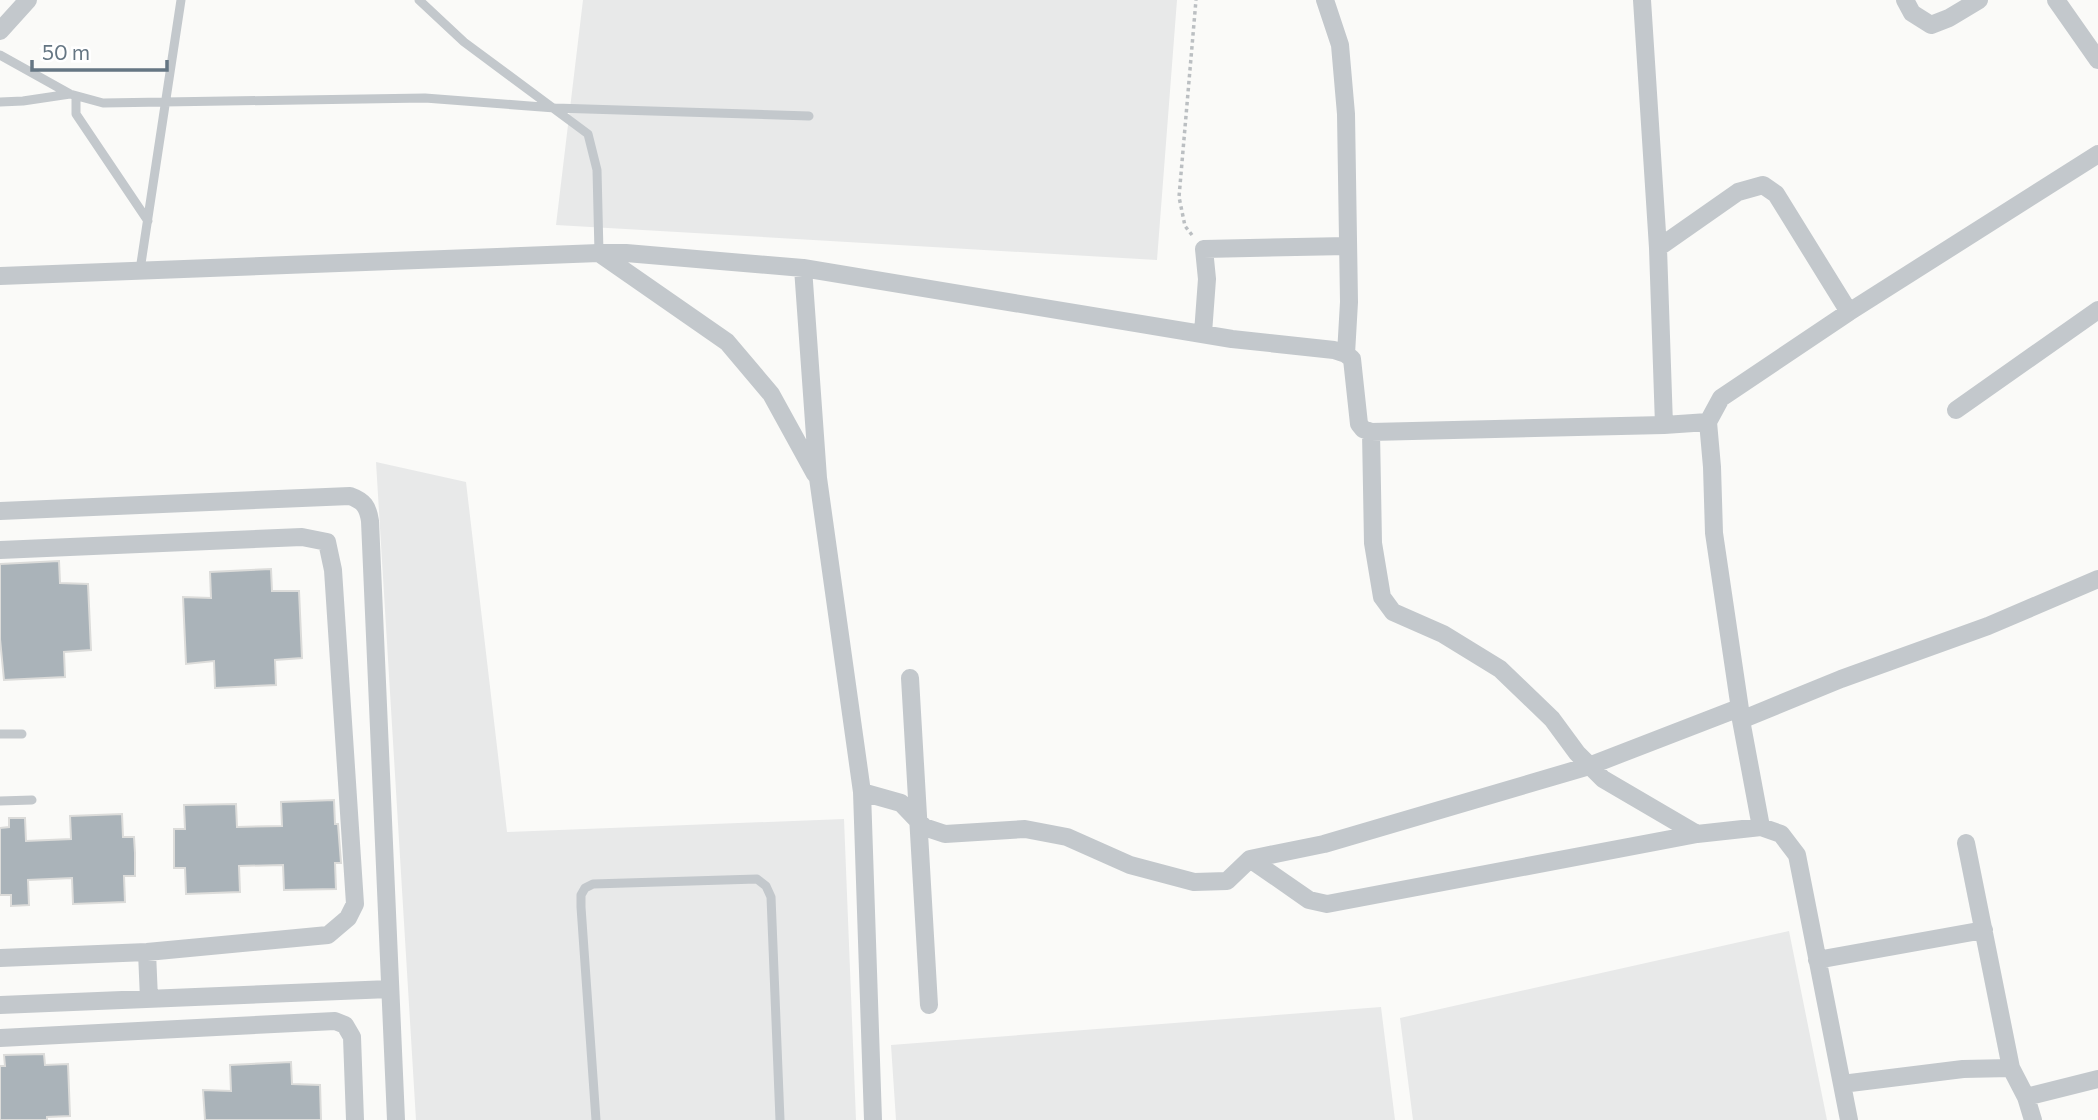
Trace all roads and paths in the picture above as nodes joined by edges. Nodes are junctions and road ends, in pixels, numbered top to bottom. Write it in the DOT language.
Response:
graph roads {
  1 [pos="28,0"];
  2 [pos="181,0"];
  3 [pos="419,0"];
  4 [pos="1196,0"];
  5 [pos="1325,0"];
  6 [pos="1642,0"];
  7 [pos="1905,0"];
  8 [pos="1979,0"];
  9 [pos="2056,0"];
  10 [pos="0,32"];
  11 [pos="0,55"];
  12 [pos="2098,60"];
  13 [pos="73,95"];
  14 [pos="166,101"];
  15 [pos="0,102"];
  16 [pos="555,108"];
  17 [pos="809,116"];
  18 [pos="2098,153"];
  19 [pos="148,221"];
  20 [pos="1347,246"];
  21 [pos="1658,248"];
  22 [pos="1204,249"];
  23 [pos="600,253"];
  24 [pos="803,268"];
  25 [pos="140,270"];
  26 [pos="0,276"];
  27 [pos="2098,310"];
  28 [pos="1849,312"];
  29 [pos="1203,333"];
  30 [pos="1346,354"];
  31 [pos="1956,410"];
  32 [pos="1708,422"];
  33 [pos="1664,425"];
  34 [pos="1371,432"];
  35 [pos="818,478"];
  36 [pos="0,511"];
  37 [pos="0,550"];
  38 [pos="2098,579"];
  39 [pos="911,678"];
  40 [pos="1740,714"];
  41 [pos="0,734"];
  42 [pos="22,734"];
  43 [pos="1589,766"];
  44 [pos="862,792"];
  45 [pos="32,800"];
  46 [pos="0,802"];
  47 [pos="918,820"];
  48 [pos="1762,827"];
  49 [pos="1697,834"];
  50 [pos="1966,843"];
  51 [pos="1250,859"];
  52 [pos="1984,930"];
  53 [pos="147,952"];
  54 [pos="0,958"];
  55 [pos="1817,960"];
  56 [pos="390,989"];
  57 [pos="149,999"];
  58 [pos="0,1004"];
  59 [pos="929,1005"];
  60 [pos="0,1038"];
  61 [pos="2011,1068"];
  62 [pos="2098,1079"];
  63 [pos="1842,1084"];
  64 [pos="2026,1097"];
  65 [pos="355,1120"];
  66 [pos="396,1120"];
  67 [pos="597,1120"];
  68 [pos="780,1120"];
  69 [pos="873,1120"];
  70 [pos="1849,1120"];
  71 [pos="2033,1120"];
  1 -- 10 [label="street"];
  2 -- 14 [label="lane"];
  3 -- 16 [label="lane"];
  4 -- 22 [label="path"];
  5 -- 20 [label="street"];
  6 -- 21 [label="street"];
  7 -- 8 [label="street"];
  9 -- 12 [label="street"];
  11 -- 13 [label="lane"];
  13 -- 14 [label="lane"];
  13 -- 15 [label="lane"];
  13 -- 19 [label="lane"];
  14 -- 16 [label="lane"];
  14 -- 19 [label="lane"];
  16 -- 17 [label="lane"];
  16 -- 23 [label="lane"];
  18 -- 28 [label="street"];
  19 -- 25 [label="lane"];
  20 -- 22 [label="street"];
  20 -- 30 [label="street"];
  21 -- 28 [label="street"];
  21 -- 33 [label="street"];
  22 -- 29 [label="street"];
  23 -- 24 [label="street"];
  23 -- 25 [label="street"];
  23 -- 35 [label="street"];
  24 -- 29 [label="street"];
  24 -- 35 [label="street"];
  25 -- 26 [label="street"];
  27 -- 31 [label="street"];
  28 -- 32 [label="street"];
  29 -- 30 [label="street"];
  30 -- 34 [label="street"];
  32 -- 33 [label="street"];
  32 -- 40 [label="street"];
  33 -- 34 [label="street"];
  34 -- 43 [label="street"];
  35 -- 44 [label="street"];
  36 -- 56 [label="street"];
  37 -- 53 [label="street"];
  38 -- 40 [label="street"];
  39 -- 47 [label="street"];
  40 -- 43 [label="street"];
  40 -- 48 [label="street"];
  41 -- 42 [label="lane"];
  43 -- 49 [label="street"];
  43 -- 51 [label="street"];
  44 -- 47 [label="street"];
  44 -- 69 [label="street"];
  45 -- 46 [label="lane"];
  47 -- 51 [label="street"];
  47 -- 59 [label="street"];
  48 -- 49 [label="street"];
  48 -- 55 [label="street"];
  49 -- 51 [label="street"];
  50 -- 52 [label="street"];
  52 -- 55 [label="street"];
  52 -- 61 [label="street"];
  53 -- 54 [label="street"];
  53 -- 57 [label="street"];
  55 -- 63 [label="street"];
  56 -- 57 [label="street"];
  56 -- 66 [label="street"];
  57 -- 58 [label="street"];
  60 -- 65 [label="street"];
  61 -- 63 [label="street"];
  61 -- 64 [label="street"];
  62 -- 64 [label="street"];
  63 -- 70 [label="street"];
  64 -- 71 [label="street"];
  67 -- 68 [label="lane"];
}
